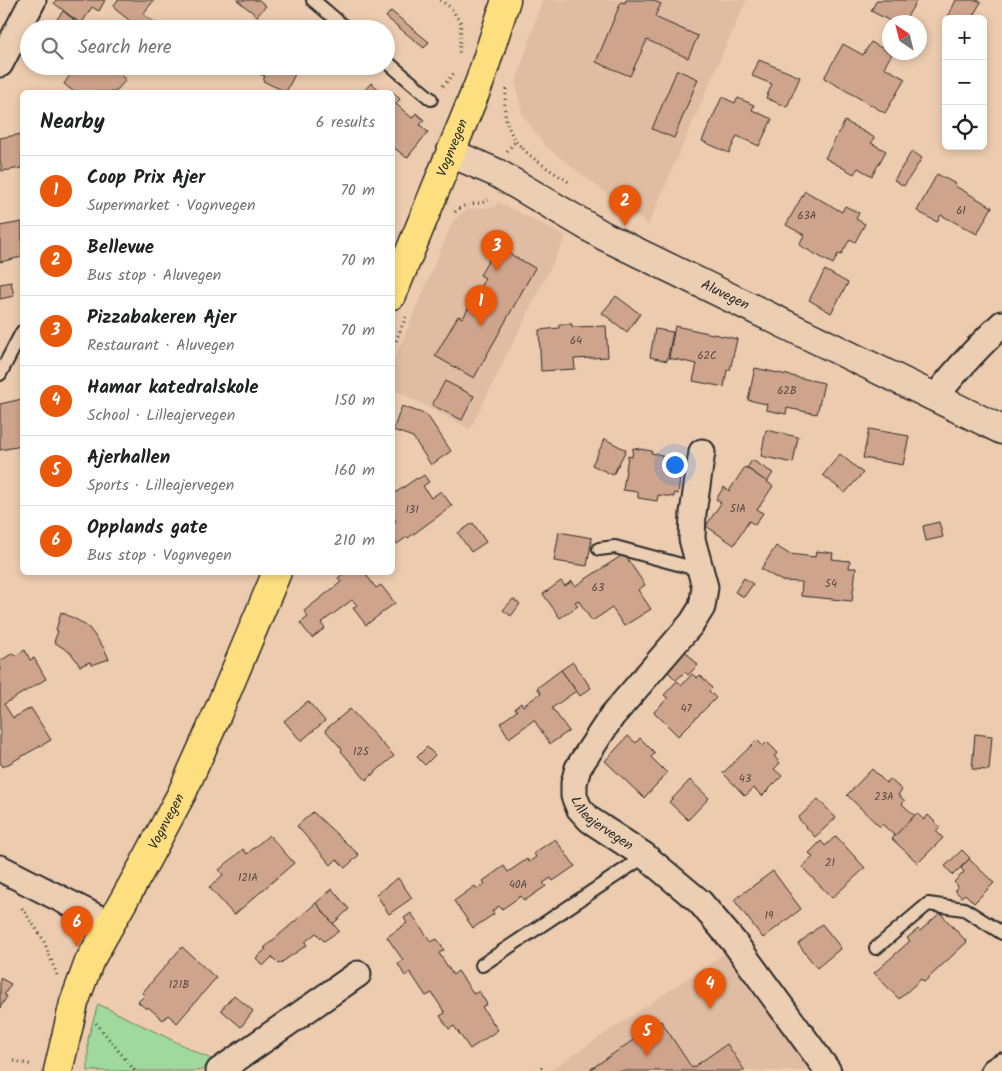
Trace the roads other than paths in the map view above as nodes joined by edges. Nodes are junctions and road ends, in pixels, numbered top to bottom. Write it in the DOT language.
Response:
graph roads {
  1 [pos="33,0"];
  2 [pos="313,0"];
  3 [pos="506,0"];
  4 [pos="23,20"];
  5 [pos="336,20"];
  6 [pos="20,25"];
  7 [pos="0,64"];
  8 [pos="395,69"];
  9 [pos="431,99"];
  10 [pos="452,154"];
  11 [pos="395,288"];
  12 [pos="1002,324"];
  13 [pos="20,336"];
  14 [pos="0,374"];
  15 [pos="936,398"];
  16 [pos="1002,430"];
  17 [pos="702,452"];
  18 [pos="599,549"];
  19 [pos="700,570"];
  20 [pos="276,575"];
  21 [pos="645,856"];
  22 [pos="3,870"];
  23 [pos="110,924"];
  24 [pos="1002,933"];
  25 [pos="876,948"];
  26 [pos="482,965"];
  27 [pos="358,974"];
  28 [pos="1002,1066"];
  29 [pos="58,1071"];
  30 [pos="219,1071"];
  31 [pos="828,1071"];
  32 [pos="994,1071"];
  1 -- 4 [label="street"];
  2 -- 5 [label="lane"];
  3 -- 10 [label="main road, Vognvegen"];
  6 -- 7 [label="street"];
  8 -- 9 [label="lane"];
  10 -- 11 [label="main road, Vognvegen"];
  10 -- 15 [label="main road, Aluvegen"];
  12 -- 15 [label="street"];
  13 -- 14 [label="lane"];
  15 -- 16 [label="main road, Aluvegen"];
  17 -- 19 [label="street, Lilleajervegen"];
  18 -- 19 [label="lane"];
  19 -- 21 [label="street, Lilleajervegen"];
  20 -- 23 [label="main road, Vognvegen"];
  21 -- 26 [label="lane"];
  21 -- 31 [label="street, Lilleajervegen"];
  22 -- 23 [label="street"];
  23 -- 29 [label="main road, Vognvegen"];
  24 -- 25 [label="lane"];
  27 -- 30 [label="street"];
  28 -- 32 [label="street"];
}
